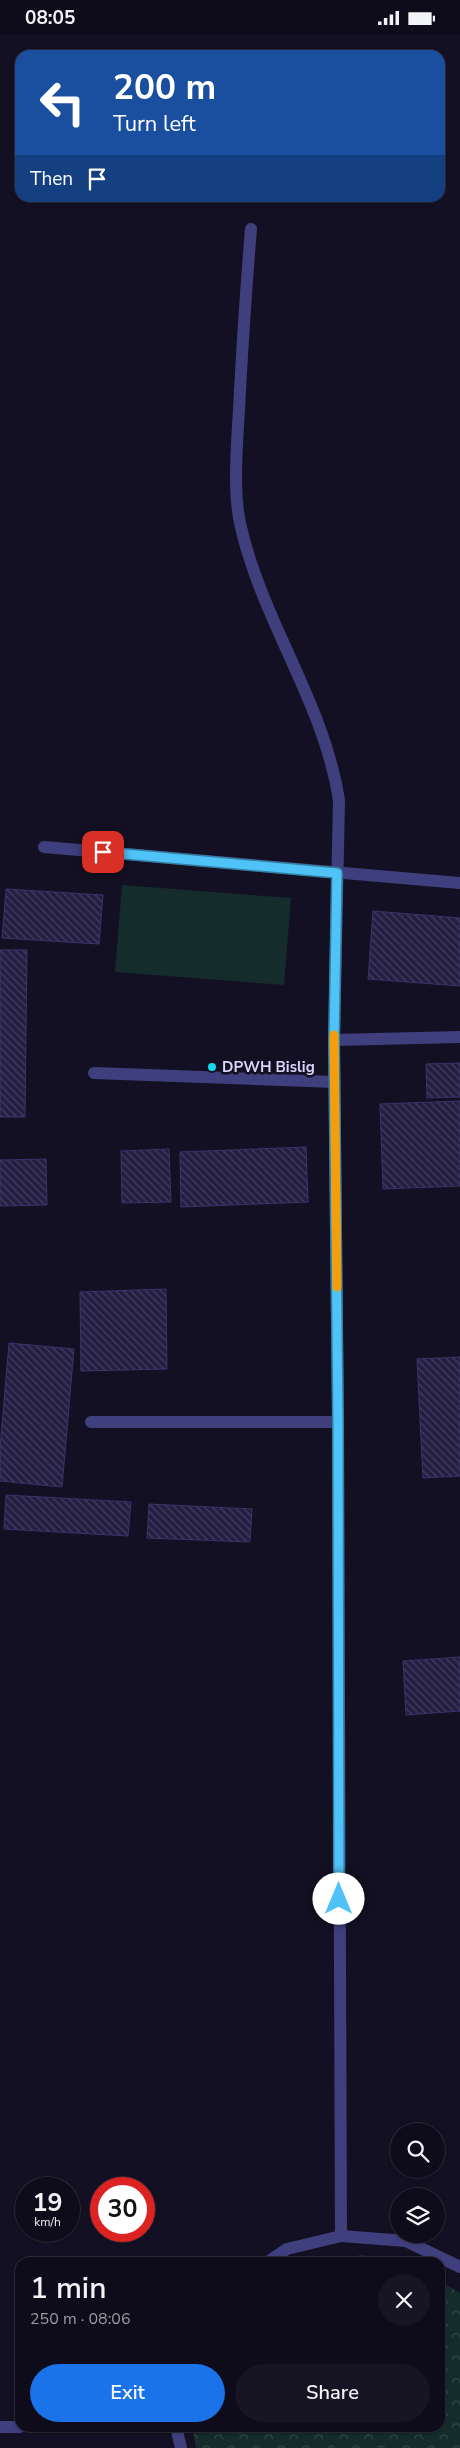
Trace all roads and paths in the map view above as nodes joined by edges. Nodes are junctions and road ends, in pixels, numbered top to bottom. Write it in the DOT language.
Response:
graph roads {
  1 [pos="251,229"];
  2 [pos="44,847"];
  3 [pos="337,873"];
  4 [pos="460,883"];
  5 [pos="460,1037"];
  6 [pos="334,1041"];
  7 [pos="94,1073"];
  8 [pos="335,1082"];
  9 [pos="338,1422"];
  10 [pos="91,1423"];
  11 [pos="341,2236"];
  12 [pos="275,2257"];
  13 [pos="439,2257"];
  14 [pos="445,2260"];
  15 [pos="460,2267"];
  16 [pos="0,2427"];
  17 [pos="15,2427"];
  18 [pos="177,2432"];
  19 [pos="180,2448"];
  1 -- 3 [label="street"];
  2 -- 3 [label="street"];
  3 -- 4 [label="street"];
  3 -- 6 [label="street"];
  5 -- 6 [label="street"];
  6 -- 8 [label="street"];
  7 -- 8 [label="street"];
  8 -- 9 [label="street"];
  9 -- 10 [label="street"];
  9 -- 11 [label="street"];
  11 -- 12 [label="street"];
  11 -- 13 [label="street"];
  14 -- 15 [label="street"];
  16 -- 17 [label="street"];
  18 -- 19 [label="street"];
}
